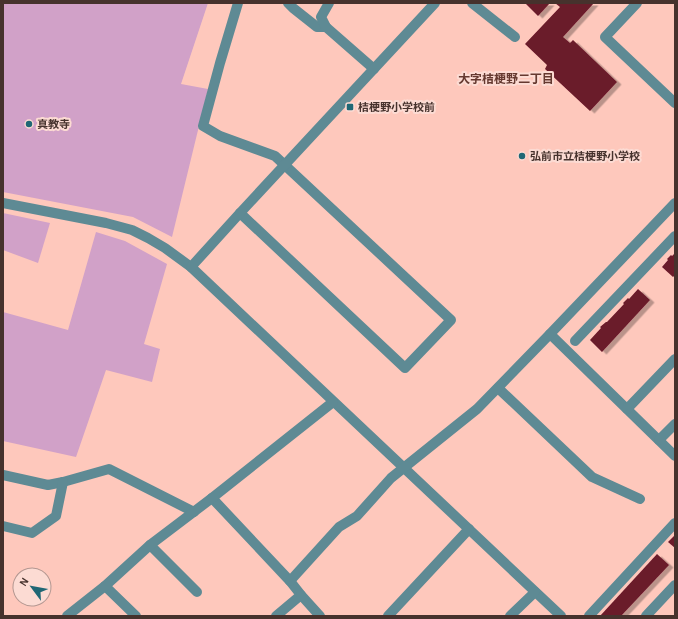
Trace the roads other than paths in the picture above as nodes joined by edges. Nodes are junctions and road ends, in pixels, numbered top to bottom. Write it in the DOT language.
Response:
graph roads {
  1 [pos="238,3"];
  2 [pos="288,3"];
  3 [pos="329,3"];
  4 [pos="435,3"];
  5 [pos="472,3"];
  6 [pos="637,3"];
  7 [pos="326,27"];
  8 [pos="515,37"];
  9 [pos="374,69"];
  10 [pos="675,103"];
  11 [pos="284,165"];
  12 [pos="3,203"];
  13 [pos="675,203"];
  14 [pos="240,212"];
  15 [pos="675,236"];
  16 [pos="191,267"];
  17 [pos="550,334"];
  18 [pos="575,341"];
  19 [pos="675,359"];
  20 [pos="498,388"];
  21 [pos="333,402"];
  22 [pos="627,409"];
  23 [pos="675,424"];
  24 [pos="659,440"];
  25 [pos="675,456"];
  26 [pos="404,468"];
  27 [pos="3,475"];
  28 [pos="63,482"];
  29 [pos="212,498"];
  30 [pos="640,499"];
  31 [pos="194,512"];
  32 [pos="675,524"];
  33 [pos="3,526"];
  34 [pos="469,530"];
  35 [pos="150,545"];
  36 [pos="290,581"];
  37 [pos="675,584"];
  38 [pos="105,586"];
  39 [pos="197,592"];
  40 [pos="536,592"];
  41 [pos="301,595"];
  42 [pos="66,616"];
  43 [pos="136,616"];
  44 [pos="276,616"];
  45 [pos="320,616"];
  46 [pos="388,616"];
  47 [pos="510,616"];
  48 [pos="561,616"];
  49 [pos="589,616"];
  50 [pos="646,616"];
  1 -- 11 [label="street"];
  2 -- 7 [label="street"];
  3 -- 7 [label="street"];
  4 -- 9 [label="street"];
  5 -- 8 [label="street"];
  6 -- 10 [label="street"];
  7 -- 9 [label="street"];
  9 -- 11 [label="street"];
  11 -- 14 [label="street"];
  11 -- 14 [label="street"];
  12 -- 16 [label="street"];
  13 -- 17 [label="street"];
  14 -- 16 [label="street"];
  15 -- 18 [label="street"];
  16 -- 21 [label="street"];
  17 -- 20 [label="street"];
  17 -- 22 [label="street"];
  19 -- 22 [label="street"];
  20 -- 26 [label="street"];
  20 -- 30 [label="street"];
  21 -- 26 [label="street"];
  21 -- 29 [label="street"];
  22 -- 24 [label="street"];
  23 -- 24 [label="street"];
  24 -- 25 [label="street"];
  26 -- 34 [label="street"];
  26 -- 36 [label="street"];
  27 -- 28 [label="street"];
  28 -- 31 [label="street"];
  28 -- 33 [label="street"];
  29 -- 31 [label="street"];
  29 -- 36 [label="street"];
  31 -- 35 [label="street"];
  32 -- 49 [label="street"];
  34 -- 40 [label="street"];
  34 -- 46 [label="street"];
  35 -- 38 [label="street"];
  35 -- 39 [label="street"];
  36 -- 41 [label="street"];
  37 -- 50 [label="street"];
  38 -- 42 [label="street"];
  38 -- 43 [label="street"];
  40 -- 47 [label="street"];
  40 -- 48 [label="street"];
  41 -- 44 [label="street"];
  41 -- 45 [label="street"];
}
